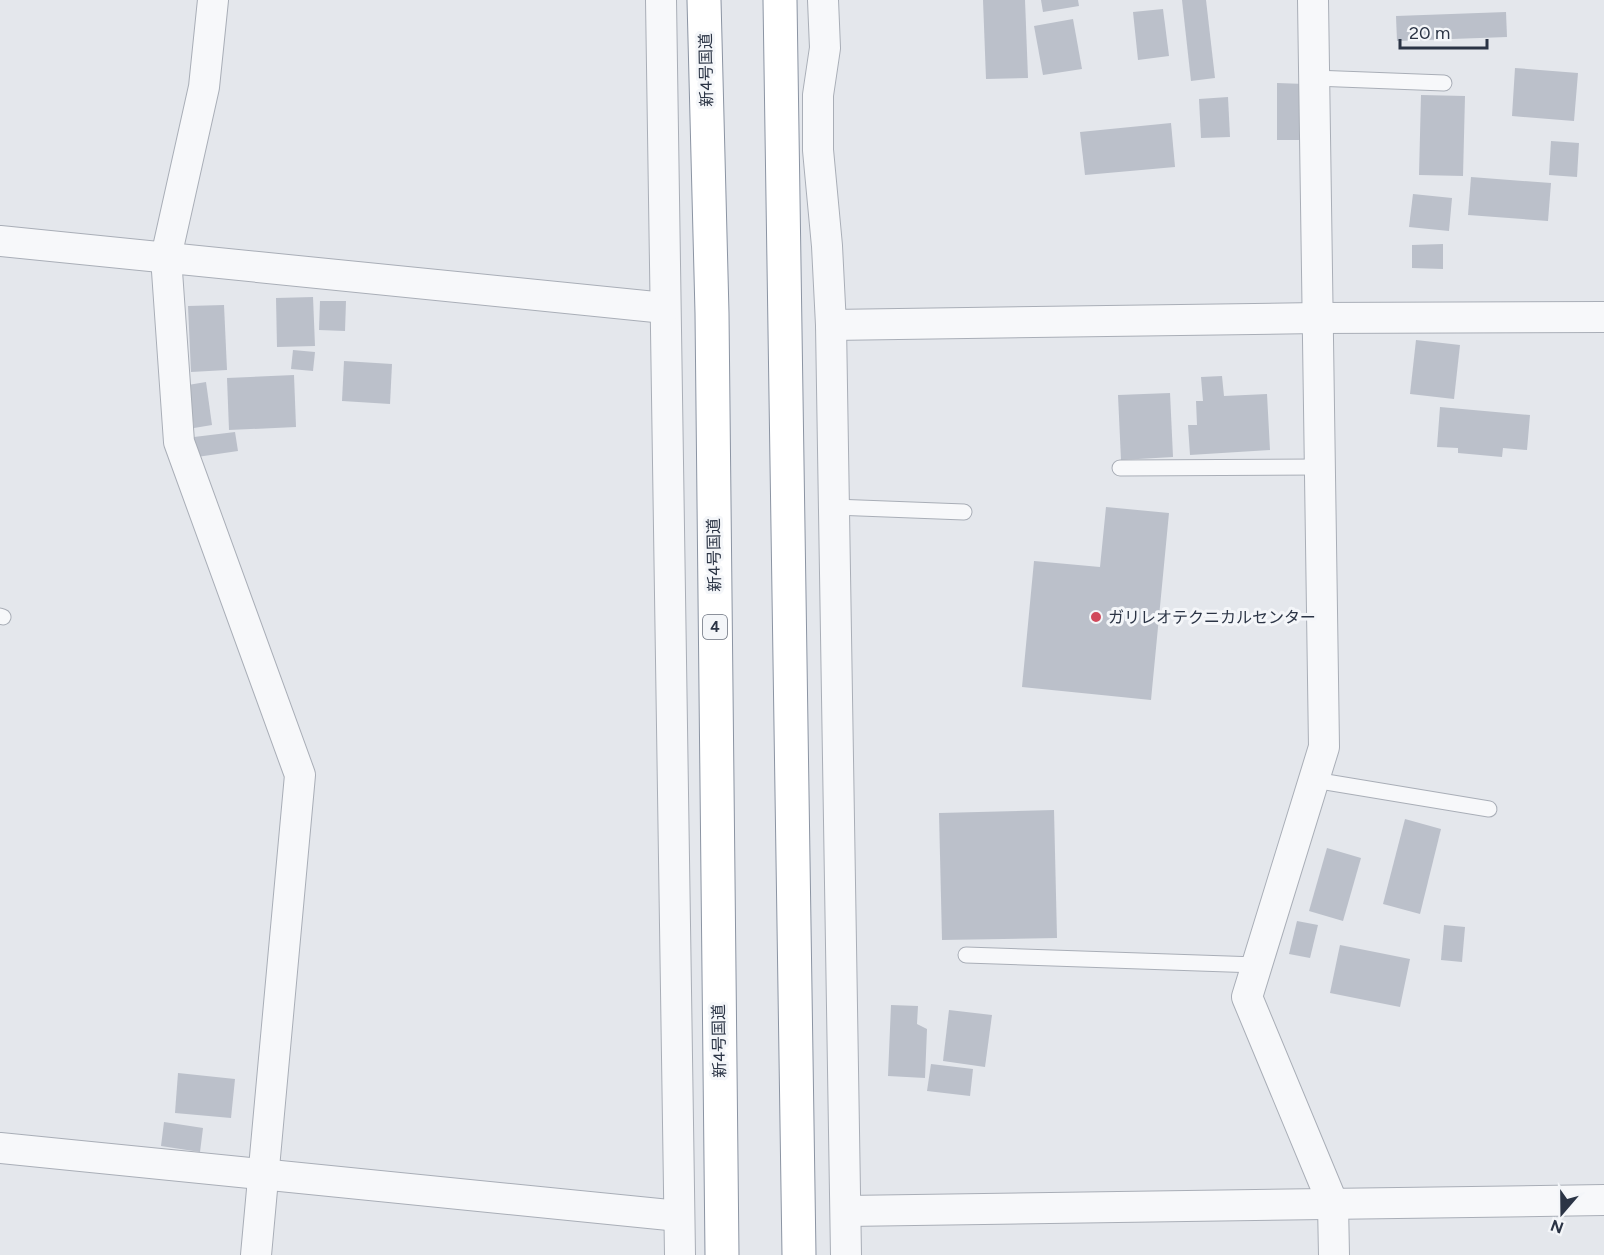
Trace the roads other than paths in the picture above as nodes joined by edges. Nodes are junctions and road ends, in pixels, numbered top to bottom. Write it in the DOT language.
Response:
graph roads {
  1 [pos="213,0"];
  2 [pos="661,0"];
  3 [pos="704,0"];
  4 [pos="780,0"];
  5 [pos="824,0"];
  6 [pos="1313,0"];
  7 [pos="1314,78"];
  8 [pos="1444,83"];
  9 [pos="818,150"];
  10 [pos="783,160"];
  11 [pos="0,241"];
  12 [pos="166,257"];
  13 [pos="665,308"];
  14 [pos="1604,317"];
  15 [pos="1317,318"];
  16 [pos="831,325"];
  17 [pos="714,467"];
  18 [pos="1319,467"];
  19 [pos="1120,468"];
  20 [pos="668,472"];
  21 [pos="834,507"];
  22 [pos="964,512"];
  23 [pos="1314,780"];
  24 [pos="1489,809"];
  25 [pos="966,955"];
  26 [pos="1257,965"];
  27 [pos="0,1148"];
  28 [pos="264,1174"];
  29 [pos="1604,1200"];
  30 [pos="1333,1204"];
  31 [pos="846,1211"];
  32 [pos="679,1216"];
  33 [pos="256,1255"];
  34 [pos="680,1255"];
  35 [pos="722,1255"];
  36 [pos="799,1255"];
  37 [pos="846,1255"];
  38 [pos="1334,1255"];
  1 -- 12 [label="street"];
  2 -- 13 [label="street"];
  3 -- 17 [label="highway, 新4号国道 / 4"];
  4 -- 10 [label="highway"];
  5 -- 9 [label="street"];
  6 -- 7 [label="street"];
  7 -- 8 [label="lane"];
  7 -- 15 [label="street"];
  9 -- 10 [label="street"];
  9 -- 16 [label="street"];
  10 -- 36 [label="highway"];
  11 -- 12 [label="street"];
  12 -- 13 [label="street"];
  12 -- 28 [label="street"];
  13 -- 20 [label="street"];
  14 -- 15 [label="street"];
  15 -- 16 [label="street"];
  15 -- 18 [label="street"];
  16 -- 21 [label="street"];
  17 -- 20 [label="street"];
  17 -- 35 [label="highway, 新4号国道 / 4"];
  18 -- 19 [label="lane"];
  18 -- 23 [label="street"];
  20 -- 32 [label="street"];
  21 -- 22 [label="lane"];
  21 -- 31 [label="street"];
  23 -- 24 [label="lane"];
  23 -- 26 [label="street"];
  25 -- 26 [label="lane"];
  26 -- 30 [label="street"];
  27 -- 28 [label="street"];
  28 -- 32 [label="street"];
  28 -- 33 [label="street"];
  29 -- 30 [label="street"];
  30 -- 31 [label="street"];
  30 -- 38 [label="street"];
  31 -- 37 [label="street"];
  32 -- 34 [label="street"];
}
